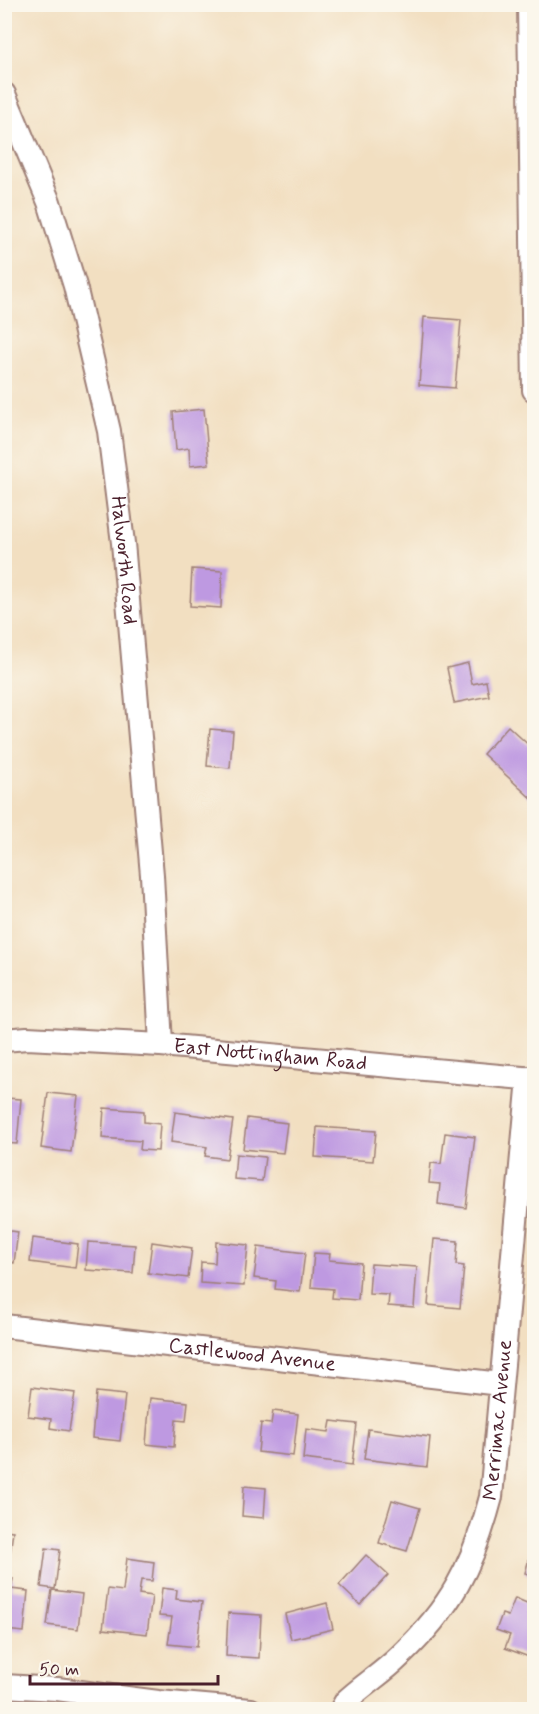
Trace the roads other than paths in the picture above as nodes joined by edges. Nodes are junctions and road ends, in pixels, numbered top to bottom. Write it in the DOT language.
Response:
graph roads {
  1 [pos="529,4"];
  2 [pos="4,94"];
  3 [pos="534,390"];
  4 [pos="4,1040"];
  5 [pos="161,1045"];
  6 [pos="532,1078"];
  7 [pos="4,1326"];
  8 [pos="500,1384"];
  9 [pos="4,1686"];
  10 [pos="250,1710"];
  11 [pos="341,1710"];
  1 -- 3 [label="street"];
  2 -- 5 [label="street, Halworth Road"];
  4 -- 5 [label="street, East Nottingham Road"];
  5 -- 6 [label="street, East Nottingham Road"];
  6 -- 8 [label="street, Merrimac Avenue"];
  7 -- 8 [label="street, Castlewood Avenue"];
  8 -- 11 [label="street, Merrimac Avenue"];
  9 -- 10 [label="street"];
}
